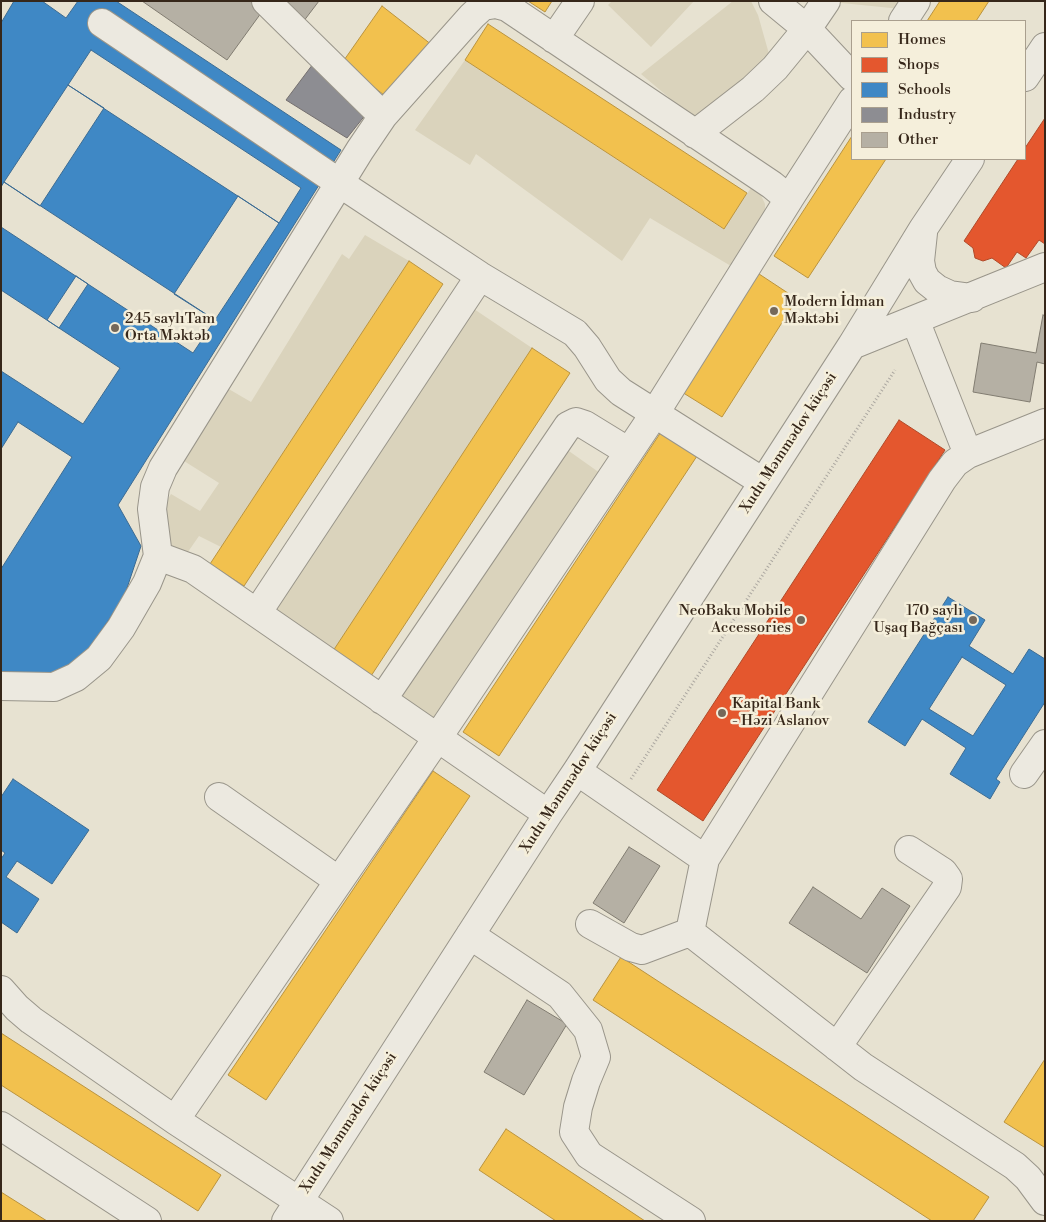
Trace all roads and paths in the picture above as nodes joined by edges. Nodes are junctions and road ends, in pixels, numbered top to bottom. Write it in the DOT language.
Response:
graph roads {
  1 [pos="266,1"];
  2 [pos="580,1"];
  3 [pos="774,1"];
  4 [pos="826,1"];
  5 [pos="916,1"];
  6 [pos="904,20"];
  7 [pos="102,23"];
  8 [pos="807,28"];
  9 [pos="554,38"];
  10 [pos="1045,47"];
  11 [pos="851,76"];
  12 [pos="1026,76"];
  13 [pos="851,102"];
  14 [pos="383,116"];
  15 [pos="696,134"];
  16 [pos="969,160"];
  17 [pos="341,184"];
  18 [pos="789,199"];
  19 [pos="923,229"];
  20 [pos="1045,267"];
  21 [pos="480,276"];
  22 [pos="972,298"];
  23 [pos="915,320"];
  24 [pos="852,345"];
  25 [pos="895,370"];
  26 [pos="655,414"];
  27 [pos="1045,423"];
  28 [pos="629,452"];
  29 [pos="968,454"];
  30 [pos="763,482"];
  31 [pos="158,556"];
  32 [pos="258,613"];
  33 [pos="1,686"];
  34 [pos="382,700"];
  35 [pos="438,737"];
  36 [pos="1045,744"];
  37 [pos="578,771"];
  38 [pos="1024,774"];
  39 [pos="219,798"];
  40 [pos="618,799"];
  41 [pos="548,814"];
  42 [pos="909,850"];
  43 [pos="705,860"];
  44 [pos="339,881"];
  45 [pos="590,924"];
  46 [pos="690,932"];
  47 [pos="470,935"];
  48 [pos="1,990"];
  49 [pos="837,1047"];
  50 [pos="175,1120"];
  51 [pos="1,1126"];
  52 [pos="1045,1201"];
  53 [pos="292,1210"];
  54 [pos="1045,1215"];
  55 [pos="147,1221"];
  56 [pos="329,1221"];
  57 [pos="691,1221"];
  58 [pos="1041,1221"];
  1 -- 14 [label="street"];
  2 -- 9 [label="street"];
  3 -- 8 [label="street"];
  4 -- 8 [label="street"];
  5 -- 6 [label="street"];
  7 -- 17 [label="street"];
  8 -- 11 [label="street"];
  8 -- 15 [label="street"];
  9 -- 14 [label="street"];
  9 -- 15 [label="street"];
  10 -- 12 [label="street"];
  13 -- 18 [label="street"];
  14 -- 17 [label="street"];
  15 -- 18 [label="street"];
  16 -- 19 [label="street, Xudu Məmmədov küçəsi"];
  17 -- 21 [label="street"];
  17 -- 31 [label="street"];
  18 -- 26 [label="street"];
  19 -- 22 [label="street"];
  19 -- 24 [label="street, Xudu Məmmədov küçəsi"];
  20 -- 22 [label="street"];
  21 -- 26 [label="street"];
  21 -- 32 [label="street"];
  22 -- 23 [label="street"];
  23 -- 24 [label="street"];
  23 -- 29 [label="street"];
  24 -- 30 [label="street, Xudu Məmmədov küçəsi"];
  25 -- 40 [label="path"];
  26 -- 28 [label="street"];
  26 -- 30 [label="street"];
  27 -- 29 [label="street"];
  28 -- 34 [label="street"];
  28 -- 35 [label="street"];
  29 -- 43 [label="street"];
  30 -- 37 [label="street, Xudu Məmmədov küçəsi"];
  31 -- 32 [label="street"];
  31 -- 33 [label="street"];
  32 -- 34 [label="street"];
  34 -- 35 [label="street"];
  35 -- 41 [label="street"];
  35 -- 44 [label="street"];
  36 -- 38 [label="street"];
  37 -- 40 [label="street"];
  37 -- 41 [label="street, Xudu Məmmədov küçəsi"];
  39 -- 44 [label="street"];
  40 -- 43 [label="street"];
  41 -- 47 [label="street, Xudu Məmmədov küçəsi"];
  42 -- 49 [label="street"];
  43 -- 46 [label="street"];
  44 -- 50 [label="street"];
  45 -- 46 [label="street"];
  46 -- 49 [label="street"];
  47 -- 53 [label="street, Xudu Məmmədov küçəsi"];
  47 -- 57 [label="street"];
  48 -- 50 [label="street"];
  49 -- 52 [label="street"];
  50 -- 53 [label="street"];
  51 -- 55 [label="street"];
  53 -- 56 [label="street"];
  54 -- 58 [label="street"];
}
